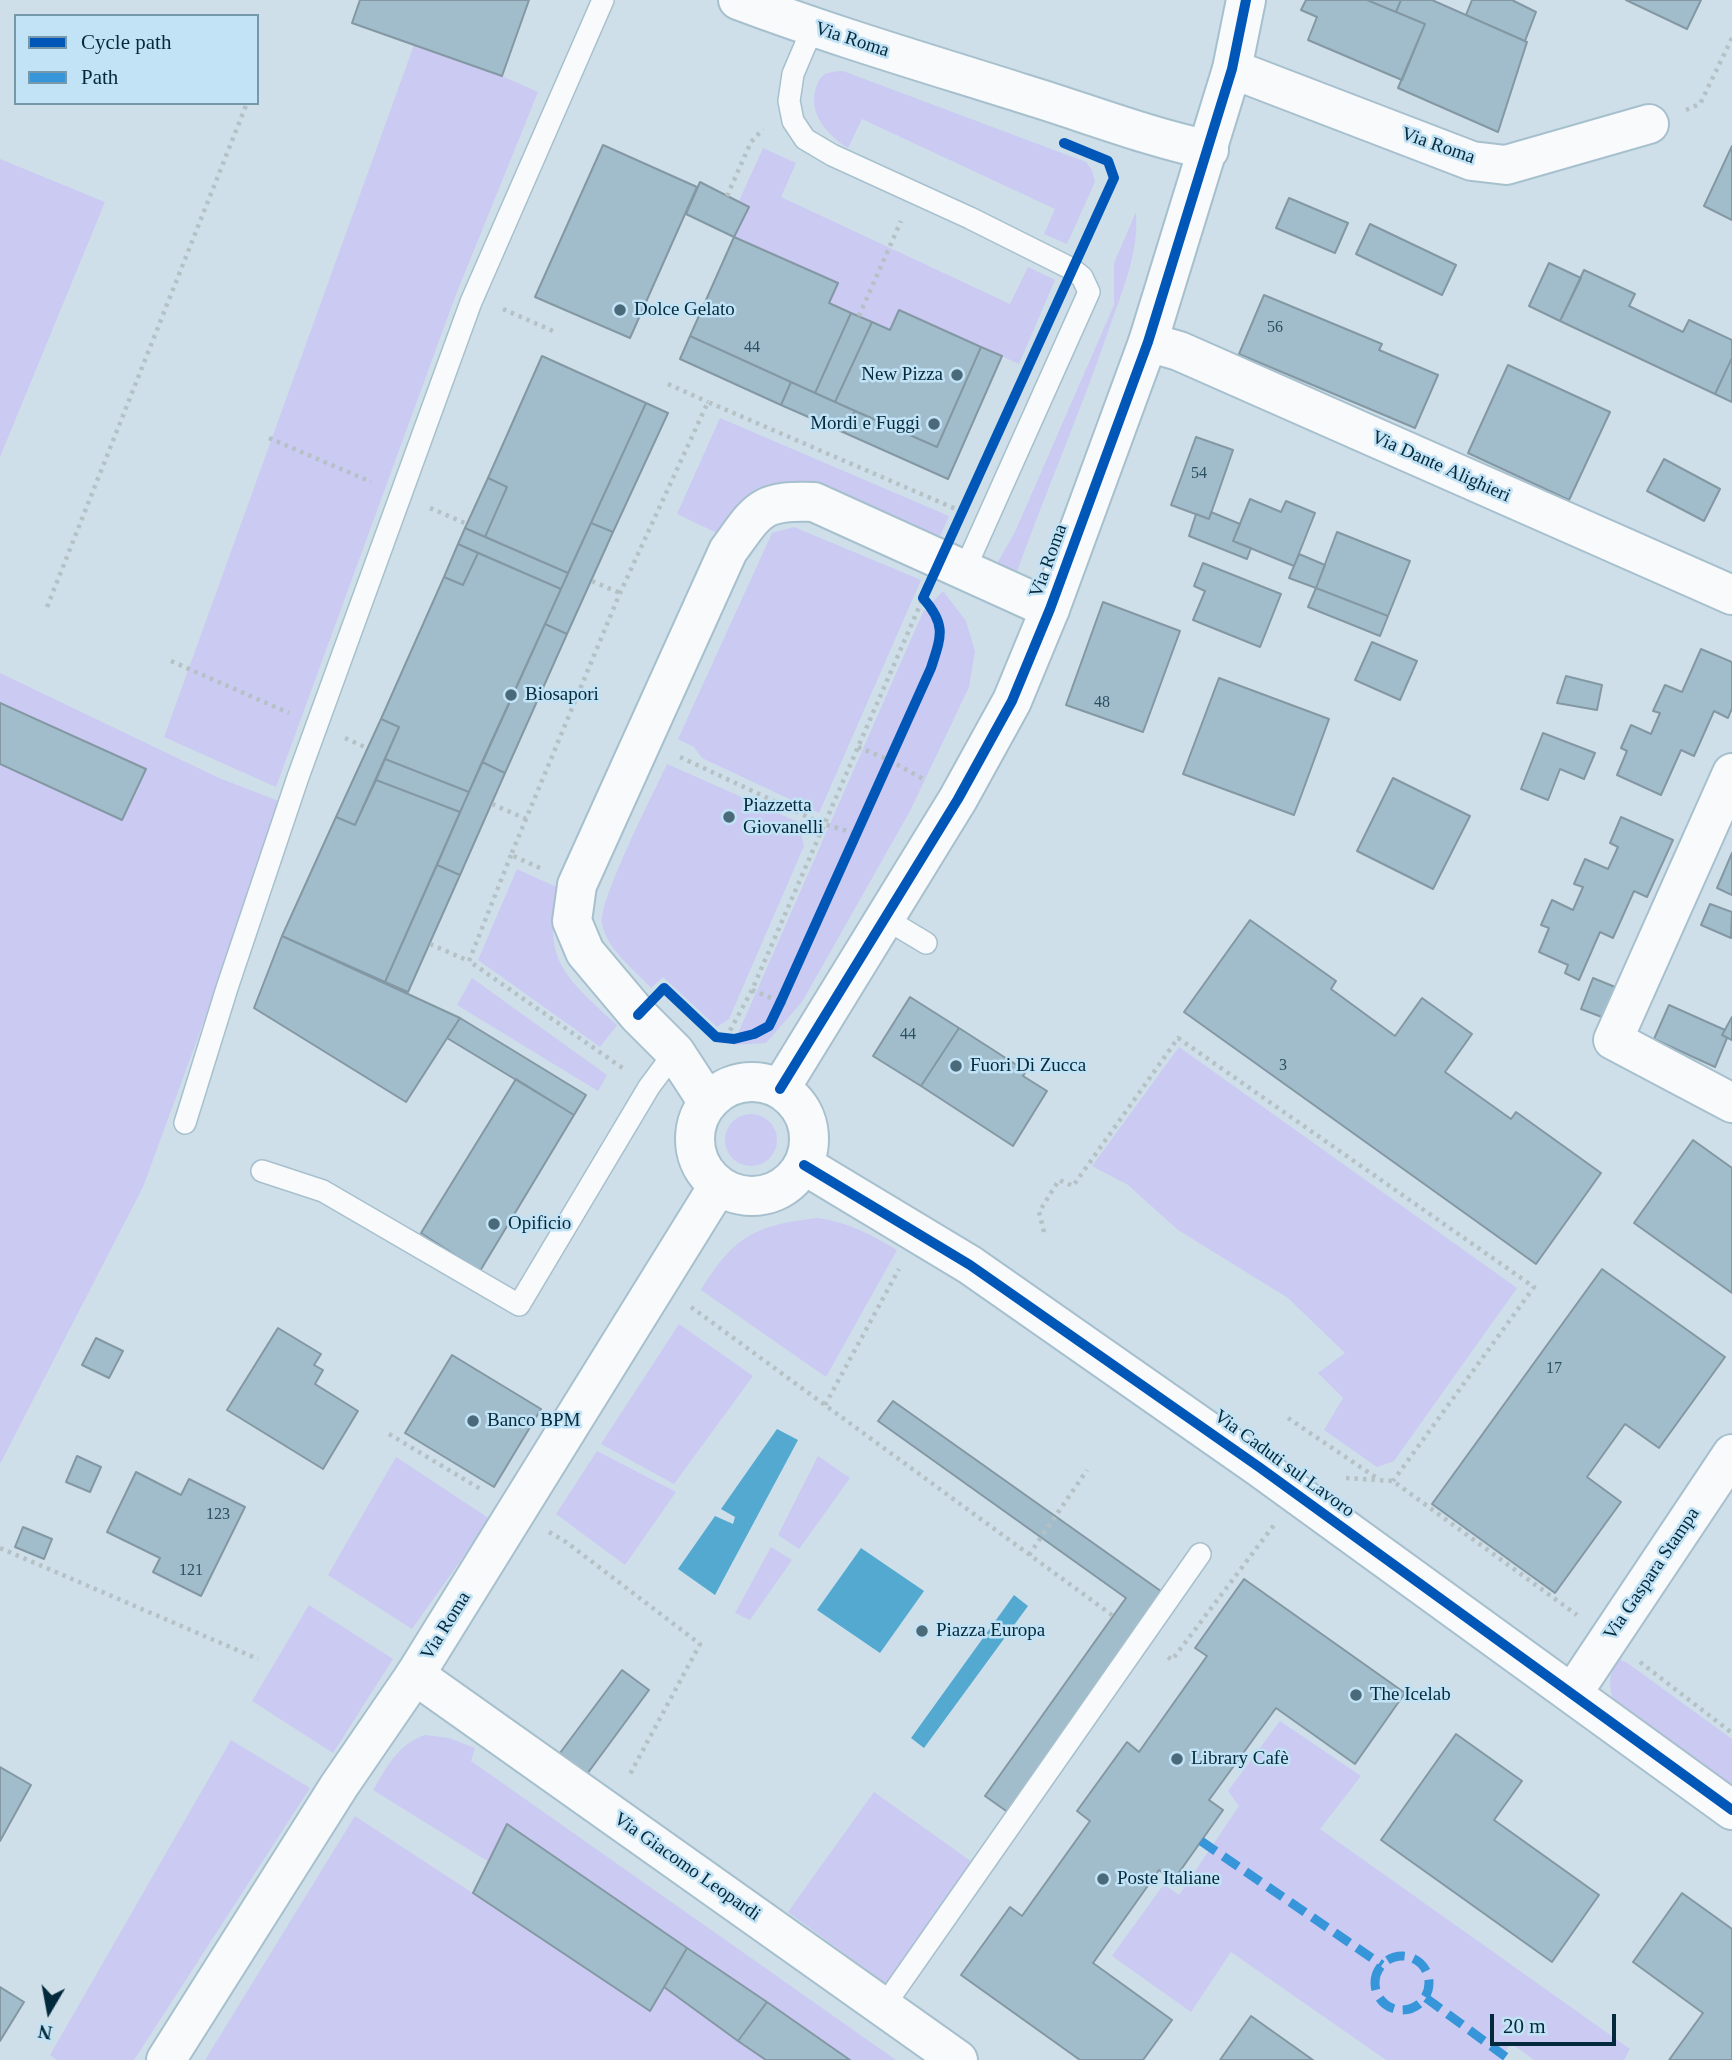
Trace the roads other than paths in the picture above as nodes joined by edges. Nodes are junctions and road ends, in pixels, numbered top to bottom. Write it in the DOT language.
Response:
graph roads {
  1 [pos="603,0"];
  2 [pos="738,0"];
  3 [pos="1246,0"];
  4 [pos="778,7"];
  5 [pos="813,27"];
  6 [pos="1232,69"];
  7 [pos="1649,124"];
  8 [pos="1209,150"];
  9 [pos="1148,342"];
  10 [pos="953,566"];
  11 [pos="1732,595"];
  12 [pos="1050,609"];
  13 [pos="1732,774"];
  14 [pos="886,919"];
  15 [pos="926,943"];
  16 [pos="676,1052"];
  17 [pos="780,1089"];
  18 [pos="707,1101"];
  19 [pos="1732,1103"];
  20 [pos="185,1123"];
  21 [pos="804,1165"];
  22 [pos="262,1171"];
  23 [pos="718,1186"];
  24 [pos="1732,1454"];
  25 [pos="1200,1554"];
  26 [pos="415,1675"];
  27 [pos="1572,1694"];
  28 [pos="1732,1810"];
  29 [pos="884,2006"];
  30 [pos="166,2060"];
  31 [pos="958,2060"];
  1 -- 20 [label="lane"];
  2 -- 4 [label="street, Via Roma"];
  3 -- 6 [label="street, Via Roma"];
  4 -- 5 [label="street, Via Roma"];
  5 -- 8 [label="street, Via Roma"];
  5 -- 10 [label="lane"];
  6 -- 7 [label="street, Via Roma"];
  6 -- 8 [label="street, Via Roma"];
  8 -- 9 [label="street, Via Roma"];
  9 -- 11 [label="street, Via Dante Alighieri"];
  9 -- 12 [label="street, Via Roma"];
  10 -- 12 [label="street"];
  10 -- 16 [label="street"];
  12 -- 14 [label="street, Via Roma"];
  13 -- 19 [label="street"];
  14 -- 15 [label="lane"];
  14 -- 17 [label="street, Via Roma"];
  16 -- 18 [label="street"];
  16 -- 22 [label="lane"];
  17 -- 18 [label="street"];
  17 -- 21 [label="street"];
  18 -- 23 [label="street"];
  21 -- 23 [label="street"];
  21 -- 27 [label="street, Via Caduti sul Lavoro"];
  23 -- 26 [label="street, Via Roma"];
  24 -- 27 [label="street, Via Gaspara Stampa"];
  25 -- 29 [label="lane"];
  26 -- 29 [label="street, Via Giacomo Leopardi"];
  26 -- 30 [label="street, Via Roma"];
  27 -- 28 [label="street, Via Caduti sul Lavoro"];
  29 -- 31 [label="street, Via Giacomo Leopardi"];
}
